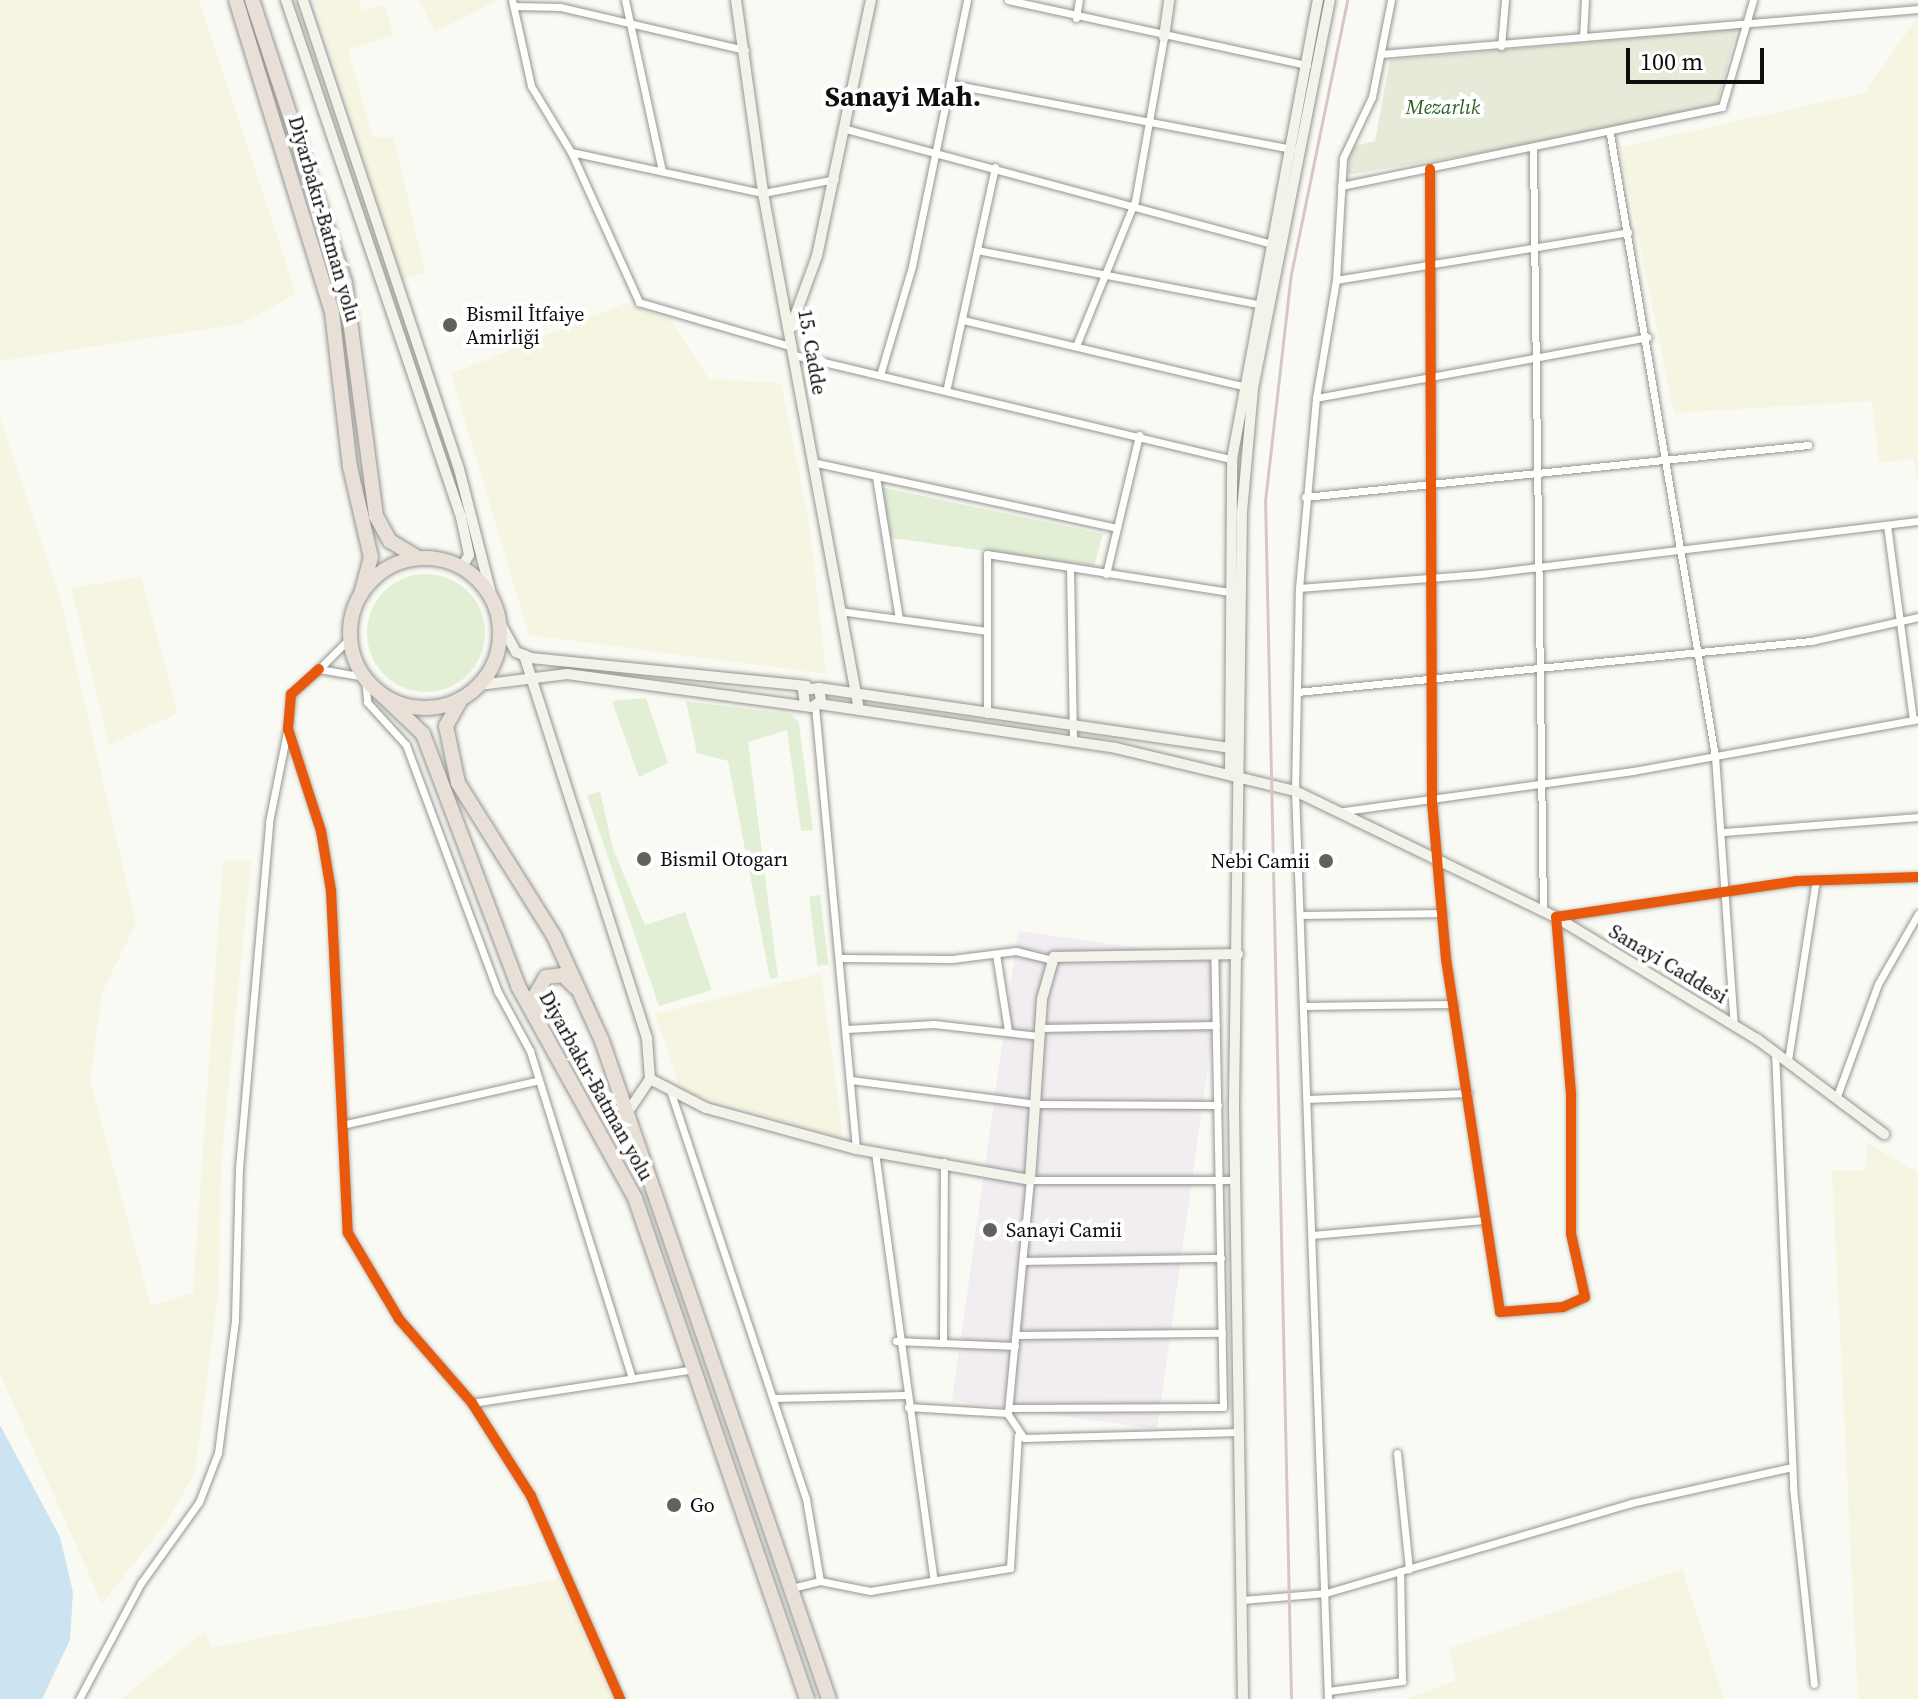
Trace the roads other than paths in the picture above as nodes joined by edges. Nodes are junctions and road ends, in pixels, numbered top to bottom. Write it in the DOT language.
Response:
graph roads {
  1 [pos="236,0"];
  2 [pos="252,0"];
  3 [pos="286,0"];
  4 [pos="303,0"];
  5 [pos="625,0"];
  6 [pos="736,0"];
  7 [pos="871,0"];
  8 [pos="967,0"];
  9 [pos="1008,0"];
  10 [pos="1079,0"];
  11 [pos="1169,0"];
  12 [pos="1318,0"];
  13 [pos="1330,0"];
  14 [pos="1391,0"];
  15 [pos="1505,0"];
  16 [pos="1585,0"];
  17 [pos="1753,0"];
  18 [pos="513,3"];
  19 [pos="1918,9"];
  20 [pos="1076,18"];
  21 [pos="1748,24"];
  22 [pos="631,25"];
  23 [pos="1164,37"];
  24 [pos="1583,37"];
  25 [pos="1501,46"];
  26 [pos="745,50"];
  27 [pos="1381,54"];
  28 [pos="1304,65"];
  29 [pos="1316,68"];
  30 [pos="951,84"];
  31 [pos="1149,124"];
  32 [pos="846,129"];
  33 [pos="1610,134"];
  34 [pos="1293,149"];
  35 [pos="1533,150"];
  36 [pos="571,152"];
  37 [pos="938,153"];
  38 [pos="995,167"];
  39 [pos="1430,169"];
  40 [pos="662,171"];
  41 [pos="836,179"];
  42 [pos="1341,186"];
  43 [pos="763,193"];
  44 [pos="1135,201"];
  45 [pos="1628,232"];
  46 [pos="1268,243"];
  47 [pos="977,250"];
  48 [pos="1532,251"];
  49 [pos="1434,263"];
  50 [pos="1109,278"];
  51 [pos="1336,280"];
  52 [pos="1257,304"];
  53 [pos="963,320"];
  54 [pos="790,329"];
  55 [pos="1647,337"];
  56 [pos="1076,346"];
  57 [pos="793,351"];
  58 [pos="1535,360"];
  59 [pos="880,375"];
  60 [pos="1432,379"];
  61 [pos="947,387"];
  62 [pos="1247,387"];
  63 [pos="1316,398"];
  64 [pos="1139,435"];
  65 [pos="1808,445"];
  66 [pos="1666,456"];
  67 [pos="1232,459"];
  68 [pos="812,462"];
  69 [pos="1539,470"];
  70 [pos="876,477"];
  71 [pos="1428,481"];
  72 [pos="1305,497"];
  73 [pos="1918,521"];
  74 [pos="1887,525"];
  75 [pos="1117,528"];
  76 [pos="1682,549"];
  77 [pos="418,558"];
  78 [pos="462,567"];
  79 [pos="1543,567"];
  80 [pos="1070,568"];
  81 [pos="1106,574"];
  82 [pos="1429,577"];
  83 [pos="1299,588"];
  84 [pos="1229,592"];
  85 [pos="361,594"];
  86 [pos="493,601"];
  87 [pos="839,611"];
  88 [pos="1918,617"];
  89 [pos="899,619"];
  90 [pos="1900,621"];
  91 [pos="500,623"];
  92 [pos="986,631"];
  93 [pos="351,637"];
  94 [pos="1699,654"];
  95 [pos="524,655"];
  96 [pos="319,669"];
  97 [pos="1538,669"];
  98 [pos="527,676"];
  99 [pos="365,677"];
  100 [pos="1429,681"];
  101 [pos="479,685"];
  102 [pos="813,687"];
  103 [pos="1297,692"];
  104 [pos="380,693"];
  105 [pos="856,694"];
  106 [pos="461,699"];
  107 [pos="813,705"];
  108 [pos="859,710"];
  109 [pos="987,716"];
  110 [pos="1916,719"];
  111 [pos="288,729"];
  112 [pos="1074,729"];
  113 [pos="1073,741"];
  114 [pos="1236,749"];
  115 [pos="1715,756"];
  116 [pos="1230,771"];
  117 [pos="1242,777"];
  118 [pos="1544,784"];
  119 [pos="1295,791"];
  120 [pos="1432,802"];
  121 [pos="1335,813"];
  122 [pos="1918,817"];
  123 [pos="1724,832"];
  124 [pos="1436,860"];
  125 [pos="1918,877"];
  126 [pos="1816,880"];
  127 [pos="1728,889"];
  128 [pos="1543,909"];
  129 [pos="1443,913"];
  130 [pos="1918,914"];
  131 [pos="1304,915"];
  132 [pos="1556,917"];
  133 [pos="1214,953"];
  134 [pos="996,954"];
  135 [pos="1238,954"];
  136 [pos="841,958"];
  137 [pos="1051,960"];
  138 [pos="584,1000"];
  139 [pos="1454,1004"];
  140 [pos="1306,1006"];
  141 [pos="1216,1025"];
  142 [pos="1734,1025"];
  143 [pos="847,1029"];
  144 [pos="1008,1031"];
  145 [pos="1040,1032"];
  146 [pos="546,1035"];
  147 [pos="1775,1051"];
  148 [pos="1788,1060"];
  149 [pos="650,1079"];
  150 [pos="851,1080"];
  151 [pos="536,1081"];
  152 [pos="671,1093"];
  153 [pos="1468,1093"];
  154 [pos="1837,1096"];
  155 [pos="1307,1099"];
  156 [pos="1036,1104"];
  157 [pos="1218,1105"];
  158 [pos="628,1112"];
  159 [pos="342,1125"];
  160 [pos="1884,1134"];
  161 [pos="856,1149"];
  162 [pos="875,1152"];
  163 [pos="944,1162"];
  164 [pos="1030,1180"];
  165 [pos="1219,1180"];
  166 [pos="1235,1180"];
  167 [pos="1483,1220"];
  168 [pos="1312,1235"];
  169 [pos="1221,1258"];
  170 [pos="1023,1261"];
  171 [pos="1222,1333"];
  172 [pos="1016,1335"];
  173 [pos="896,1341"];
  174 [pos="943,1343"];
  175 [pos="1015,1346"];
  176 [pos="694,1369"];
  177 [pos="632,1379"];
  178 [pos="906,1395"];
  179 [pos="775,1398"];
  180 [pos="472,1403"];
  181 [pos="908,1407"];
  182 [pos="1008,1411"];
  183 [pos="1239,1432"];
  184 [pos="1018,1435"];
  185 [pos="1397,1453"];
  186 [pos="1792,1467"];
  187 [pos="1405,1570"];
  188 [pos="933,1577"];
  189 [pos="820,1581"];
  190 [pos="790,1588"];
  191 [pos="1326,1593"];
  192 [pos="1242,1600"];
  193 [pos="1814,1684"];
  194 [pos="1328,1695"];
  195 [pos="79,1699"];
  196 [pos="620,1699"];
  197 [pos="807,1699"];
  198 [pos="829,1699"];
  199 [pos="1243,1699"];
  1 -- 85 [label="highway, Diyarbakır-Batman yolu"];
  2 -- 77 [label="highway, Diyarbakır-Batman yolu"];
  3 -- 78 [label="street"];
  4 -- 86 [label="street"];
  5 -- 22 [label="street"];
  6 -- 26 [label="street, 15. Cadde"];
  7 -- 32 [label="street"];
  8 -- 30 [label="street"];
  9 -- 20 [label="street"];
  10 -- 20 [label="street"];
  11 -- 23 [label="street"];
  12 -- 28 [label="street"];
  13 -- 29 [label="street"];
  14 -- 27 [label="street"];
  15 -- 25 [label="street"];
  16 -- 24 [label="street"];
  17 -- 21 [label="street"];
  18 -- 22 [label="street"];
  18 -- 36 [label="street"];
  19 -- 21 [label="street"];
  20 -- 23 [label="street"];
  21 -- 24 [label="street"];
  21 -- 33 [label="street"];
  22 -- 26 [label="street"];
  22 -- 40 [label="street"];
  23 -- 28 [label="street"];
  23 -- 31 [label="street"];
  24 -- 25 [label="street"];
  25 -- 27 [label="street"];
  26 -- 43 [label="street, 15. Cadde"];
  27 -- 42 [label="street"];
  28 -- 29 [label="street"];
  28 -- 34 [label="street"];
  29 -- 34 [label="street"];
  30 -- 31 [label="street"];
  30 -- 37 [label="street"];
  31 -- 34 [label="street"];
  31 -- 44 [label="street"];
  32 -- 37 [label="street"];
  32 -- 41 [label="street"];
  33 -- 35 [label="street"];
  33 -- 45 [label="street"];
  34 -- 46 [label="street"];
  34 -- 62 [label="street"];
  35 -- 39 [label="street"];
  35 -- 48 [label="street"];
  36 -- 40 [label="street"];
  36 -- 57 [label="street"];
  37 -- 38 [label="street"];
  37 -- 59 [label="street"];
  38 -- 44 [label="street"];
  38 -- 47 [label="street"];
  39 -- 42 [label="street"];
  39 -- 49 [label="street"];
  40 -- 43 [label="street"];
  41 -- 43 [label="street"];
  41 -- 54 [label="street"];
  42 -- 51 [label="street"];
  43 -- 54 [label="street, 15. Cadde"];
  44 -- 46 [label="street"];
  44 -- 50 [label="street"];
  45 -- 48 [label="street"];
  45 -- 55 [label="street"];
  46 -- 52 [label="street"];
  47 -- 50 [label="street"];
  47 -- 53 [label="street"];
  48 -- 49 [label="street"];
  48 -- 58 [label="street"];
  49 -- 51 [label="street"];
  49 -- 60 [label="street"];
  50 -- 52 [label="street"];
  50 -- 56 [label="street"];
  51 -- 63 [label="street"];
  52 -- 62 [label="street"];
  53 -- 56 [label="street"];
  53 -- 61 [label="street"];
  54 -- 57 [label="street, 15. Cadde"];
  55 -- 58 [label="street"];
  55 -- 66 [label="street"];
  56 -- 62 [label="street"];
  57 -- 59 [label="street"];
  57 -- 68 [label="street, 15. Cadde"];
  58 -- 60 [label="street"];
  58 -- 69 [label="street"];
  59 -- 61 [label="street"];
  60 -- 63 [label="street"];
  60 -- 71 [label="street"];
  61 -- 64 [label="street"];
  62 -- 67 [label="street"];
  62 -- 114 [label="street"];
  63 -- 72 [label="street"];
  64 -- 67 [label="street"];
  64 -- 75 [label="street"];
  65 -- 66 [label="street"];
  66 -- 69 [label="street"];
  66 -- 76 [label="street"];
  67 -- 84 [label="street"];
  68 -- 70 [label="street"];
  68 -- 87 [label="street, 15. Cadde"];
  69 -- 71 [label="street"];
  69 -- 79 [label="street"];
  70 -- 75 [label="street"];
  70 -- 89 [label="street"];
  71 -- 72 [label="street"];
  71 -- 82 [label="street"];
  72 -- 83 [label="street"];
  73 -- 74 [label="street"];
  74 -- 76 [label="street"];
  74 -- 90 [label="street"];
  75 -- 81 [label="street"];
  76 -- 79 [label="street"];
  76 -- 94 [label="street"];
  77 -- 78 [label="highway"];
  77 -- 85 [label="highway"];
  78 -- 86 [label="highway"];
  79 -- 82 [label="street"];
  79 -- 97 [label="street"];
  80 -- 81 [label="street"];
  80 -- 92 [label="street"];
  80 -- 112 [label="street"];
  81 -- 84 [label="street"];
  82 -- 83 [label="street"];
  82 -- 100 [label="street"];
  83 -- 103 [label="street"];
  84 -- 114 [label="street"];
  85 -- 93 [label="highway"];
  86 -- 91 [label="highway"];
  87 -- 89 [label="street"];
  87 -- 105 [label="street, 15. Cadde"];
  88 -- 90 [label="street"];
  89 -- 92 [label="street"];
  90 -- 94 [label="street"];
  90 -- 110 [label="street"];
  91 -- 95 [label="street"];
  91 -- 101 [label="highway"];
  92 -- 109 [label="street"];
  93 -- 96 [label="street"];
  93 -- 99 [label="highway"];
  94 -- 97 [label="street"];
  94 -- 115 [label="street"];
  95 -- 98 [label="street"];
  95 -- 102 [label="street"];
  96 -- 99 [label="street"];
  96 -- 111 [label="street"];
  97 -- 100 [label="street"];
  97 -- 118 [label="street"];
  98 -- 101 [label="street, Sanayi Caddesi"];
  98 -- 107 [label="street, Sanayi Caddesi"];
  98 -- 149 [label="street"];
  99 -- 104 [label="highway"];
  99 -- 151 [label="street"];
  100 -- 103 [label="street"];
  100 -- 120 [label="street"];
  101 -- 106 [label="highway"];
  102 -- 105 [label="street"];
  102 -- 107 [label="street"];
  102 -- 107 [label="street"];
  103 -- 119 [label="street"];
  104 -- 106 [label="highway"];
  104 -- 146 [label="highway, Diyarbakır-Batman yolu"];
  105 -- 108 [label="street, 15. Cadde"];
  105 -- 109 [label="street"];
  106 -- 138 [label="highway, Diyarbakır-Batman yolu"];
  107 -- 108 [label="street, Sanayi Caddesi"];
  107 -- 136 [label="street"];
  108 -- 113 [label="street, Sanayi Caddesi"];
  109 -- 112 [label="street"];
  110 -- 115 [label="street"];
  111 -- 159 [label="street"];
  111 -- 195 [label="street"];
  112 -- 113 [label="street"];
  112 -- 114 [label="street"];
  113 -- 116 [label="street, Sanayi Caddesi"];
  114 -- 116 [label="street"];
  114 -- 117 [label="street"];
  115 -- 118 [label="street"];
  115 -- 123 [label="street"];
  116 -- 117 [label="street, Sanayi Caddesi"];
  117 -- 119 [label="street, Sanayi Caddesi"];
  117 -- 135 [label="street"];
  118 -- 120 [label="street"];
  118 -- 128 [label="street"];
  119 -- 121 [label="street, Sanayi Caddesi"];
  119 -- 131 [label="street"];
  120 -- 121 [label="street"];
  120 -- 124 [label="street"];
  121 -- 124 [label="street, Sanayi Caddesi"];
  122 -- 123 [label="street"];
  123 -- 127 [label="street"];
  124 -- 128 [label="street, Sanayi Caddesi"];
  124 -- 129 [label="street"];
  125 -- 126 [label="street"];
  126 -- 127 [label="street"];
  126 -- 148 [label="street"];
  127 -- 132 [label="street"];
  127 -- 142 [label="street"];
  128 -- 132 [label="street, Sanayi Caddesi"];
  129 -- 131 [label="street"];
  129 -- 139 [label="street"];
  130 -- 154 [label="street"];
  131 -- 140 [label="street"];
  132 -- 142 [label="street, Sanayi Caddesi"];
  132 -- 167 [label="street"];
  133 -- 135 [label="street"];
  133 -- 137 [label="street"];
  133 -- 141 [label="street"];
  134 -- 136 [label="street"];
  134 -- 137 [label="street"];
  134 -- 144 [label="street"];
  135 -- 166 [label="street"];
  136 -- 143 [label="street"];
  137 -- 145 [label="street"];
  138 -- 146 [label="highway"];
  138 -- 158 [label="highway, Diyarbakır-Batman yolu"];
  139 -- 140 [label="street"];
  139 -- 153 [label="street"];
  140 -- 155 [label="street"];
  141 -- 145 [label="street"];
  141 -- 157 [label="street"];
  142 -- 147 [label="street, Sanayi Caddesi"];
  143 -- 144 [label="street"];
  143 -- 150 [label="street"];
  144 -- 145 [label="street"];
  145 -- 156 [label="street"];
  146 -- 176 [label="highway, Diyarbakır-Batman yolu"];
  147 -- 148 [label="street, Sanayi Caddesi"];
  147 -- 186 [label="street"];
  148 -- 154 [label="street, Sanayi Caddesi"];
  149 -- 152 [label="street"];
  149 -- 158 [label="street"];
  150 -- 156 [label="street"];
  150 -- 161 [label="street"];
  151 -- 159 [label="street"];
  151 -- 177 [label="street"];
  152 -- 161 [label="street"];
  152 -- 179 [label="street"];
  153 -- 155 [label="street"];
  153 -- 167 [label="street"];
  154 -- 160 [label="street, Sanayi Caddesi"];
  155 -- 168 [label="street"];
  156 -- 157 [label="street"];
  156 -- 164 [label="street"];
  157 -- 165 [label="street"];
  158 -- 190 [label="highway, Diyarbakır-Batman yolu"];
  159 -- 180 [label="street"];
  161 -- 162 [label="street"];
  162 -- 163 [label="street"];
  162 -- 173 [label="street"];
  163 -- 164 [label="street"];
  163 -- 174 [label="street"];
  164 -- 165 [label="street"];
  164 -- 170 [label="street"];
  165 -- 166 [label="street"];
  165 -- 169 [label="street"];
  166 -- 183 [label="street"];
  167 -- 168 [label="street"];
  168 -- 191 [label="street"];
  169 -- 170 [label="street"];
  169 -- 171 [label="street"];
  170 -- 172 [label="street"];
  171 -- 172 [label="street"];
  171 -- 182 [label="street"];
  172 -- 175 [label="street"];
  173 -- 174 [label="street"];
  173 -- 178 [label="street"];
  174 -- 175 [label="street"];
  175 -- 182 [label="street"];
  176 -- 177 [label="street"];
  176 -- 197 [label="highway, Diyarbakır-Batman yolu"];
  177 -- 180 [label="street"];
  178 -- 179 [label="street"];
  178 -- 181 [label="street"];
  179 -- 189 [label="street"];
  180 -- 196 [label="street"];
  181 -- 182 [label="street"];
  181 -- 188 [label="street"];
  182 -- 184 [label="street"];
  183 -- 184 [label="street"];
  183 -- 192 [label="street"];
  184 -- 188 [label="street"];
  185 -- 187 [label="street"];
  186 -- 187 [label="street"];
  186 -- 193 [label="street"];
  187 -- 191 [label="street"];
  187 -- 194 [label="street"];
  188 -- 189 [label="street"];
  189 -- 190 [label="street"];
  190 -- 198 [label="highway, Diyarbakır-Batman yolu"];
  191 -- 192 [label="street"];
  191 -- 194 [label="street"];
  192 -- 199 [label="street"];
}
